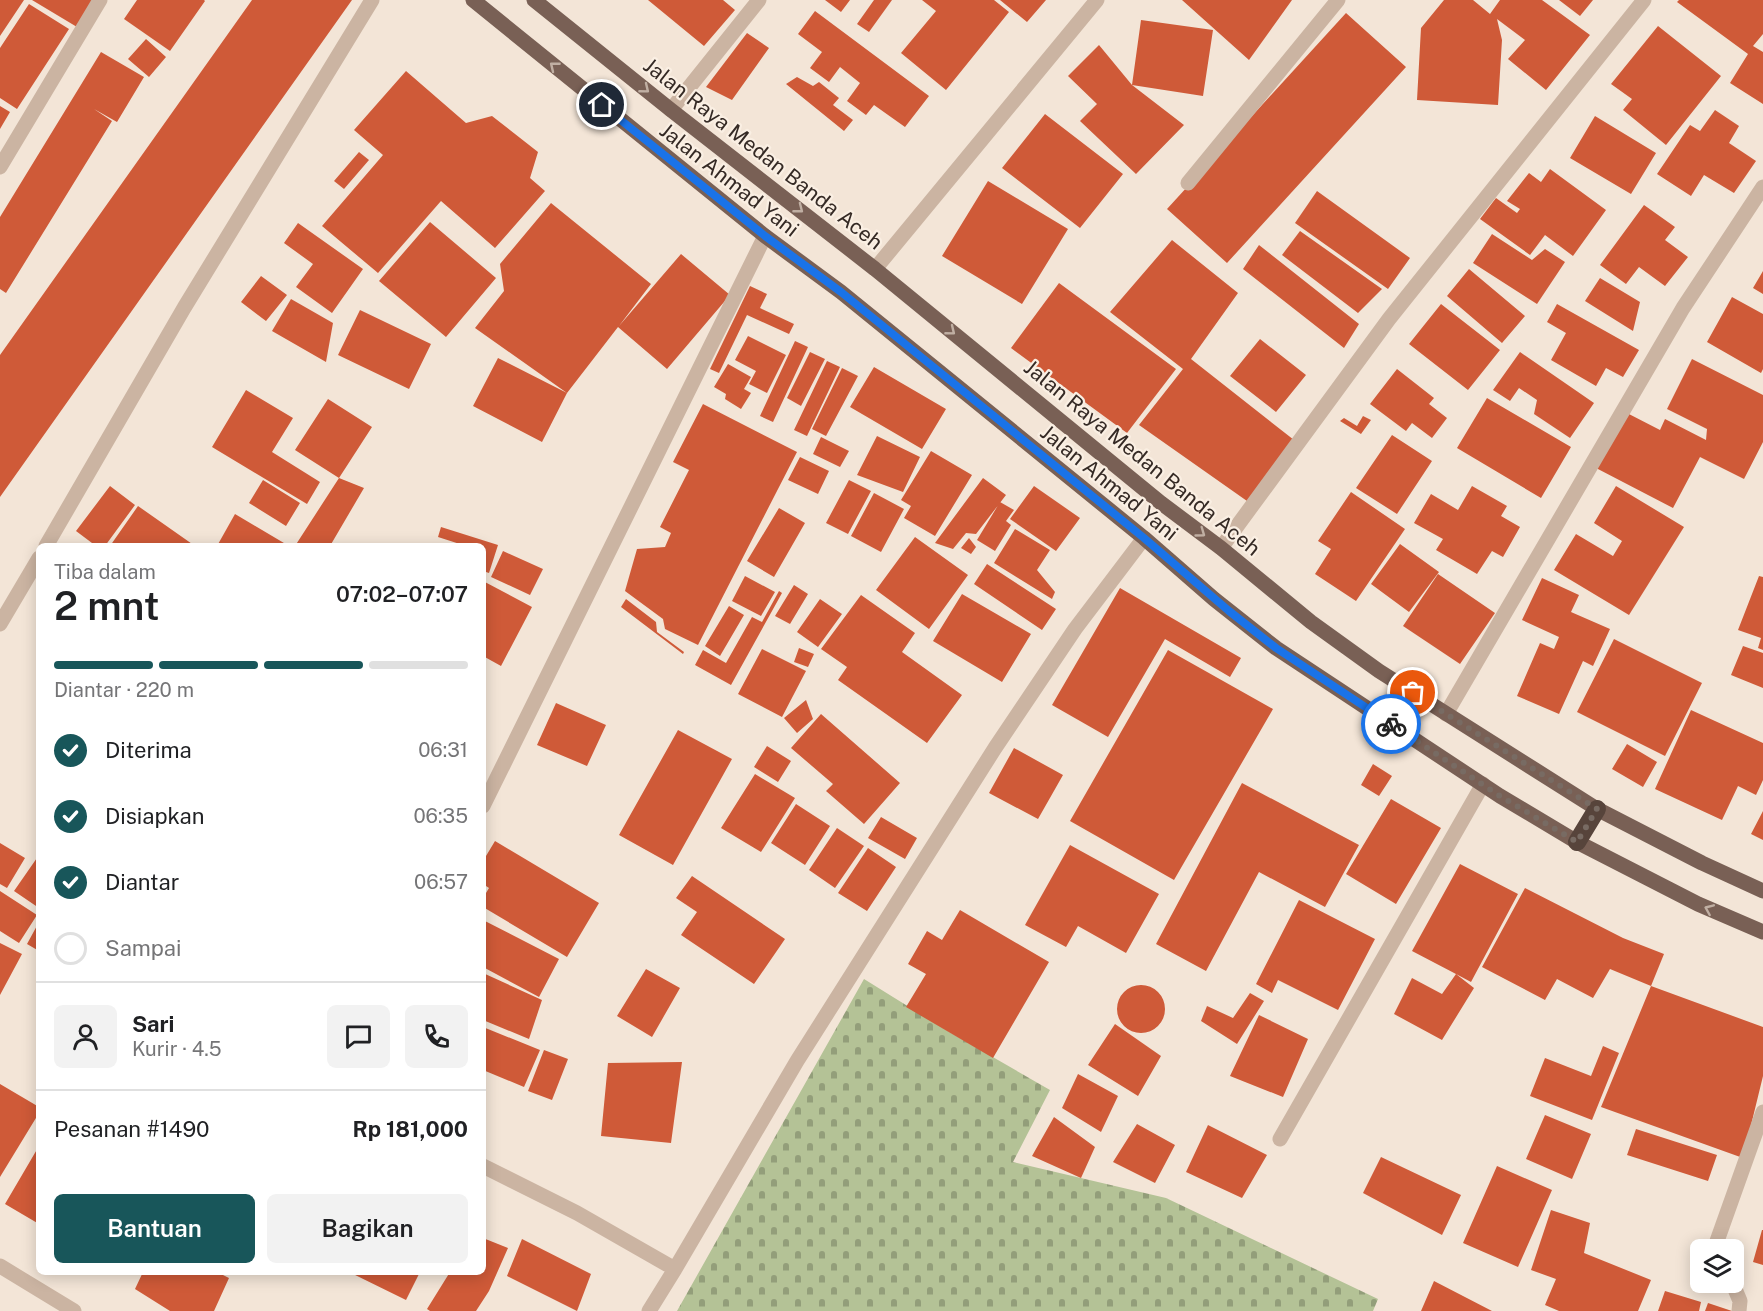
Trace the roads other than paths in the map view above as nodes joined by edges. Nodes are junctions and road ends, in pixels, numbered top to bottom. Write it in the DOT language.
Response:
graph roads {
  1 [pos="100,0"];
  2 [pos="372,0"];
  3 [pos="472,0"];
  4 [pos="534,0"];
  5 [pos="759,0"];
  6 [pos="1097,0"];
  7 [pos="1338,0"];
  8 [pos="1644,0"];
  9 [pos="672,110"];
  10 [pos="0,167"];
  11 [pos="1188,183"];
  12 [pos="1763,187"];
  13 [pos="765,236"];
  14 [pos="875,269"];
  15 [pos="1144,538"];
  16 [pos="48,543"];
  17 [pos="1221,548"];
  18 [pos="36,562"];
  19 [pos="6,603"];
  20 [pos="0,624"];
  21 [pos="1446,714"];
  22 [pos="1483,784"];
  23 [pos="486,800"];
  24 [pos="1597,809"];
  25 [pos="1577,842"];
  26 [pos="1763,891"];
  27 [pos="1763,932"];
  28 [pos="1763,1112"];
  29 [pos="1280,1139"];
  30 [pos="486,1167"];
  31 [pos="1718,1239"];
  32 [pos="0,1266"];
  33 [pos="675,1269"];
  34 [pos="1737,1293"];
  35 [pos="74,1311"];
  36 [pos="649,1311"];
  37 [pos="1739,1311"];
  1 -- 10 [label="street"];
  2 -- 16 [label="street"];
  13 -- 3 [label="main road, Jalan Ahmad Yani, one-way"];
  4 -- 9 [label="main road, Jalan Raya Medan Banda Aceh, one-way"];
  5 -- 9 [label="street"];
  6 -- 14 [label="street"];
  7 -- 11 [label="street"];
  8 -- 17 [label="street"];
  9 -- 14 [label="main road, Jalan Raya Medan Banda Aceh, one-way"];
  12 -- 21 [label="street"];
  13 -- 15 [label="main road, Jalan Ahmad Yani"];
  13 -- 23 [label="street"];
  14 -- 17 [label="main road, Jalan Raya Medan Banda Aceh, one-way"];
  15 -- 22 [label="main road, Jalan Ahmad Yani"];
  15 -- 33 [label="street"];
  17 -- 21 [label="main road, Jalan Raya Medan Banda Aceh"];
  18 -- 19 [label="street"];
  19 -- 20 [label="street"];
  21 -- 24 [label="main road, Jalan Raya Medan Banda Aceh"];
  22 -- 25 [label="main road, Jalan Ahmad Yani"];
  22 -- 29 [label="street"];
  24 -- 25 [label="highway"];
  24 -- 26 [label="main road, Jalan Raya Medan Banda Aceh"];
  27 -- 25 [label="main road, Jalan Ahmad Yani, one-way"];
  28 -- 31 [label="street"];
  30 -- 33 [label="street"];
  32 -- 35 [label="street"];
  33 -- 36 [label="street"];
  34 -- 37 [label="street"];
}
